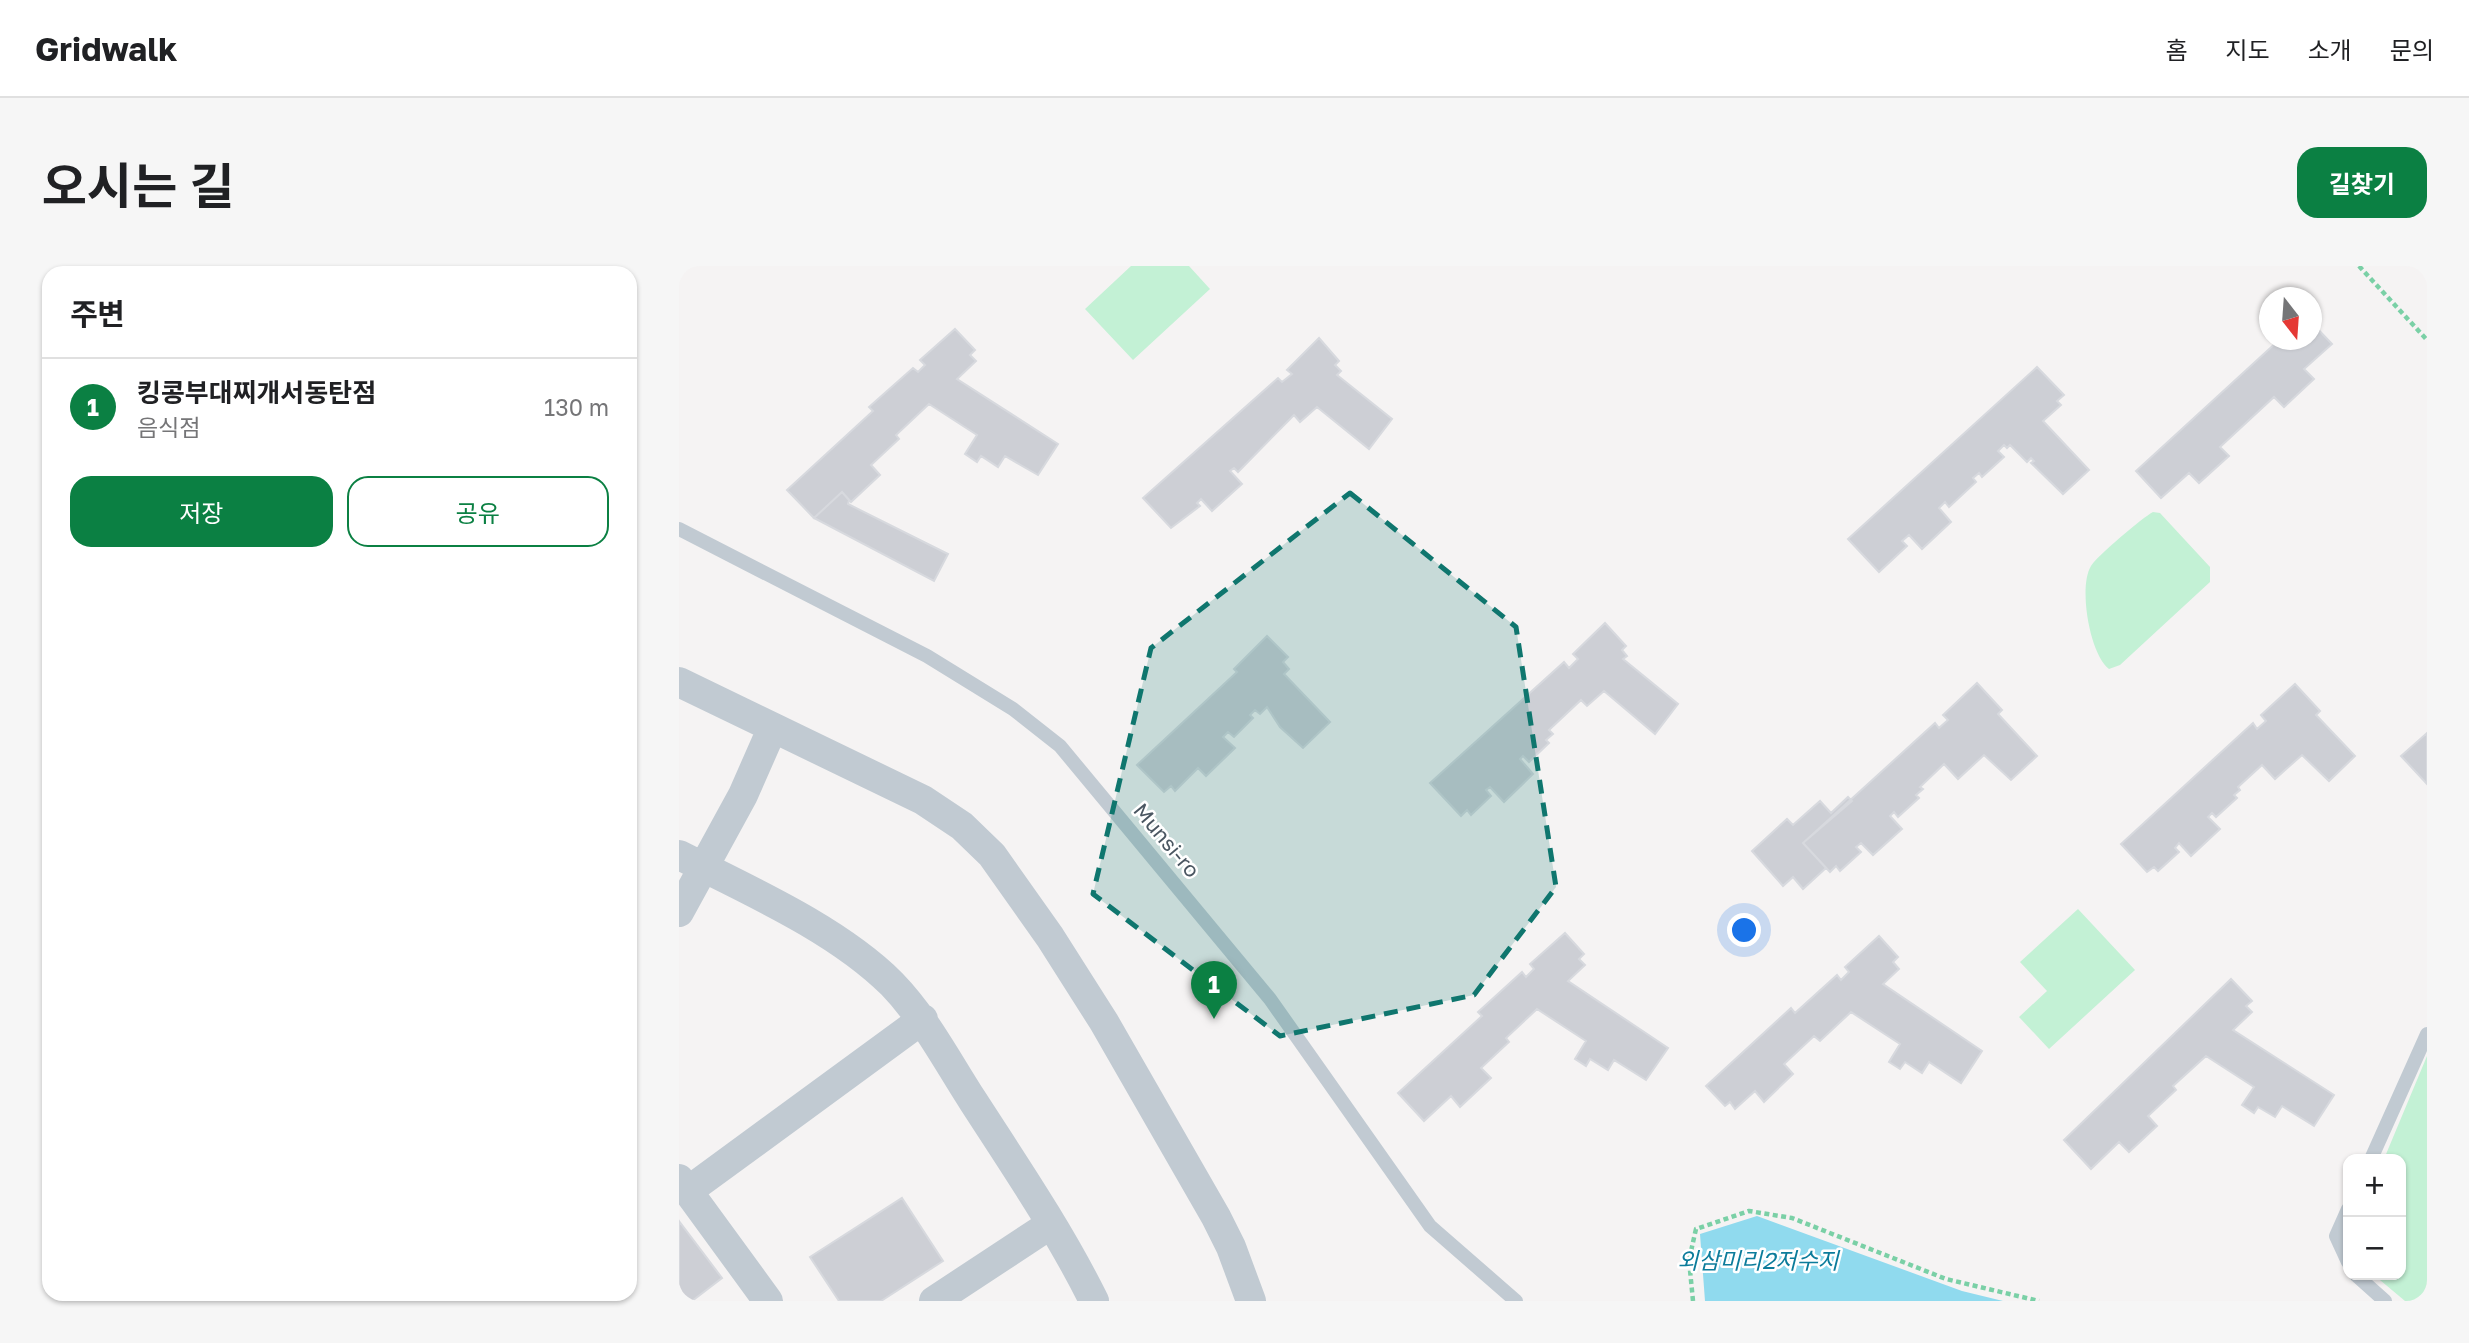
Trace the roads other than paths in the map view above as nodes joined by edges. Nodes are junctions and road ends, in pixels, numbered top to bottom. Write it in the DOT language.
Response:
graph roads {
  1 [pos="679,529"];
  2 [pos="679,682"];
  3 [pos="772,729"];
  4 [pos="691,861"];
  5 [pos="679,912"];
  6 [pos="923,1019"];
  7 [pos="2427,1034"];
  8 [pos="2373,1154"];
  9 [pos="684,1185"];
  10 [pos="2343,1220"];
  11 [pos="1051,1224"];
  12 [pos="2343,1251"];
  13 [pos="2362,1280"];
  14 [pos="768,1301"];
  15 [pos="934,1301"];
  16 [pos="1094,1301"];
  17 [pos="1251,1301"];
  18 [pos="1516,1301"];
  19 [pos="2385,1301"];
  1 -- 18 [label="lane, Munsi-ro"];
  2 -- 3 [label="street"];
  3 -- 4 [label="street"];
  3 -- 17 [label="street"];
  4 -- 5 [label="street"];
  4 -- 6 [label="street"];
  6 -- 9 [label="street"];
  6 -- 11 [label="street"];
  7 -- 8 [label="lane"];
  9 -- 14 [label="street"];
  10 -- 12 [label="lane"];
  11 -- 15 [label="street"];
  11 -- 16 [label="street"];
  13 -- 19 [label="lane"];
}
